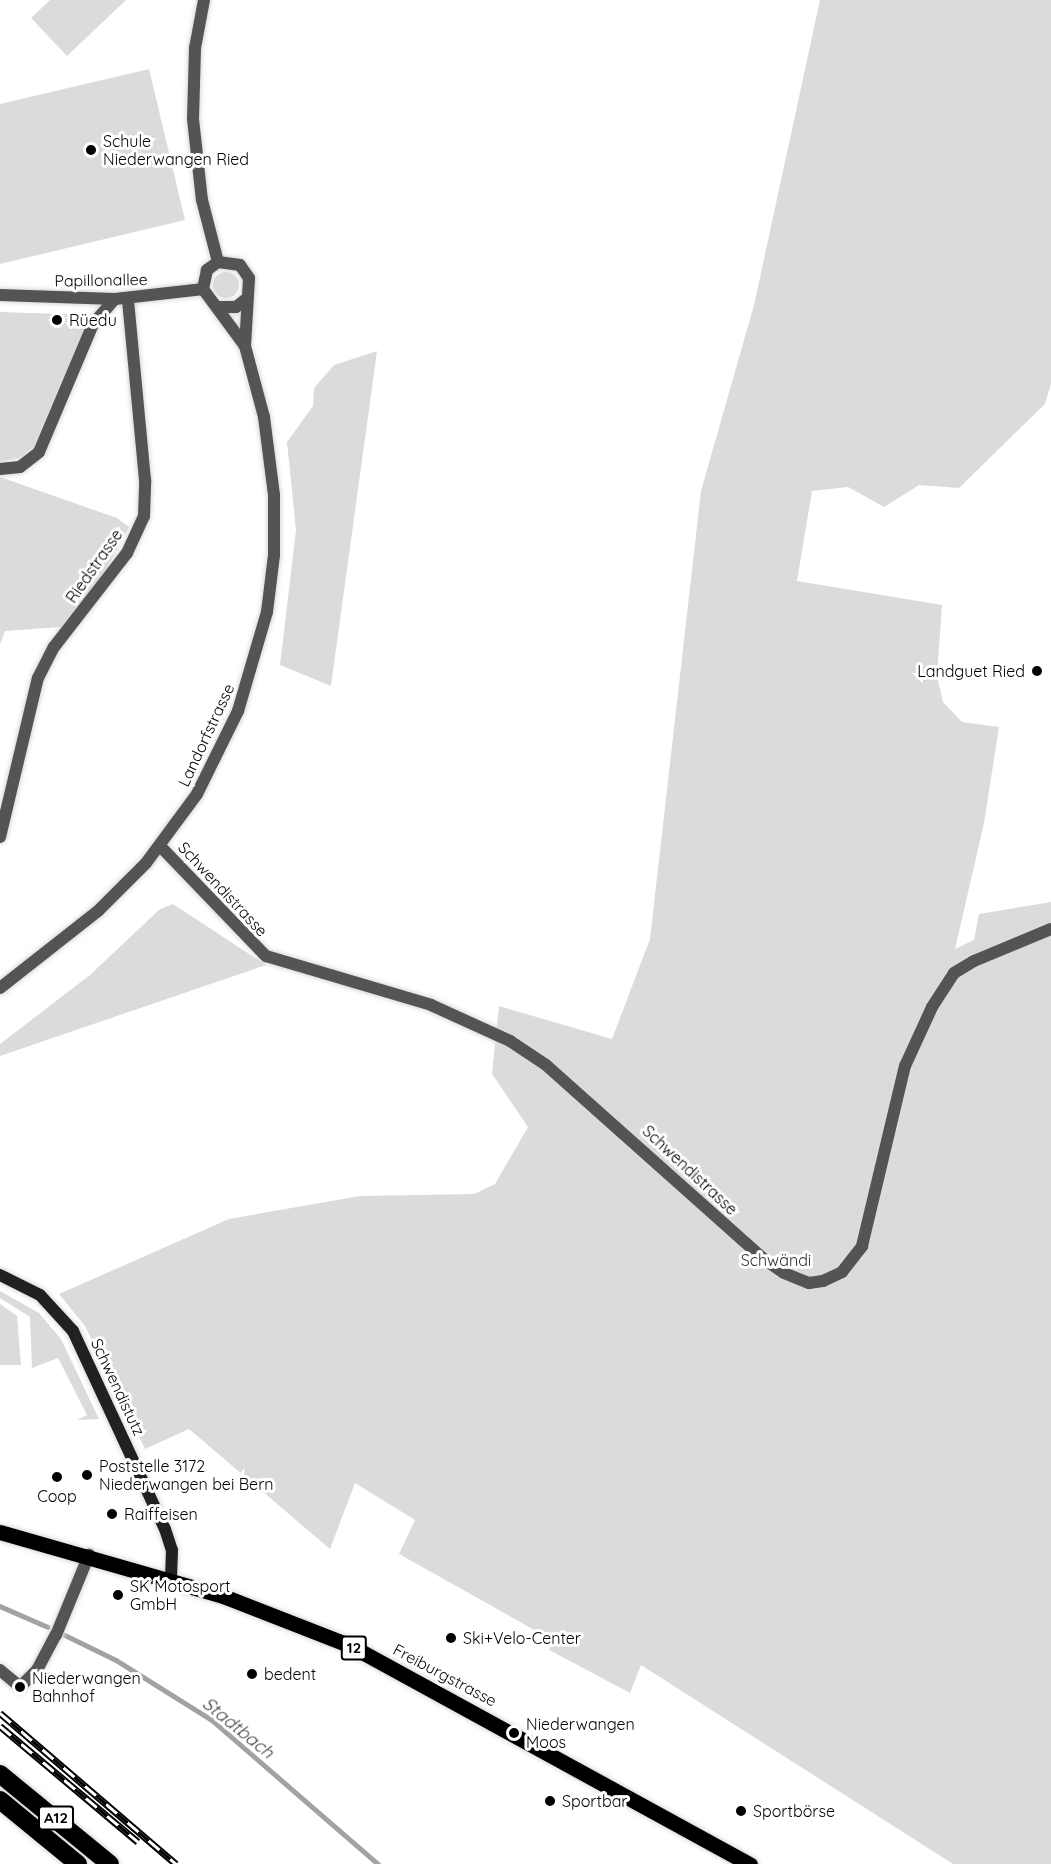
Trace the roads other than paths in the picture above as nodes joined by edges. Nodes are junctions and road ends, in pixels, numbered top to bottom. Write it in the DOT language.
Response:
graph roads {
  1 [pos="204,0"];
  2 [pos="218,262"];
  3 [pos="203,289"];
  4 [pos="0,296"];
  5 [pos="115,299"];
  6 [pos="129,299"];
  7 [pos="245,300"];
  8 [pos="218,307"];
  9 [pos="245,346"];
  10 [pos="0,469"];
  11 [pos="0,837"];
  12 [pos="160,846"];
  13 [pos="1051,929"];
  14 [pos="0,988"];
  15 [pos="0,1275"];
  16 [pos="0,1532"];
  17 [pos="89,1555"];
  18 [pos="171,1580"];
  19 [pos="0,1670"];
  20 [pos="0,1774"];
  21 [pos="0,1800"];
  22 [pos="78,1864"];
  23 [pos="110,1864"];
  24 [pos="750,1864"];
  1 -- 2 [label="street"];
  2 -- 3 [label="street"];
  2 -- 7 [label="street, Landorfstrasse"];
  3 -- 6 [label="street, Papillonallee"];
  3 -- 8 [label="street, Landorfstrasse"];
  4 -- 5 [label="street, Papillonallee"];
  5 -- 6 [label="street, Papillonallee"];
  5 -- 10 [label="street"];
  6 -- 11 [label="street, Riedstrasse"];
  7 -- 8 [label="street"];
  7 -- 9 [label="street, Landorfstrasse"];
  8 -- 9 [label="street, Landorfstrasse"];
  9 -- 12 [label="street, Landorfstrasse"];
  12 -- 13 [label="street, Schwendistrasse"];
  12 -- 14 [label="street, Landorfstrasse"];
  15 -- 18 [label="main road, Schwendistutz"];
  16 -- 17 [label="main road, Freiburgstrasse / 12"];
  17 -- 18 [label="main road, Freiburgstrasse / 12"];
  17 -- 19 [label="street"];
  18 -- 24 [label="main road, Freiburgstrasse / 12"];
  20 -- 23 [label="highway, A12"];
  21 -- 22 [label="highway, A12"];
}
